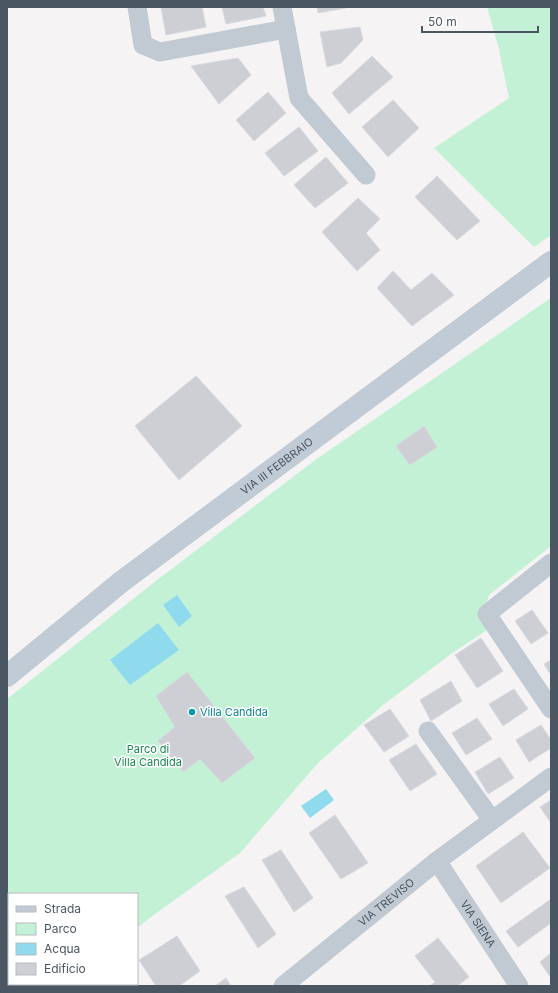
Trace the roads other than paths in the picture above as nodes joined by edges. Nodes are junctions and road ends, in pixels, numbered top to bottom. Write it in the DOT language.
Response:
graph roads {
  1 [pos="137,7"];
  2 [pos="282,7"];
  3 [pos="286,30"];
  4 [pos="366,175"];
  5 [pos="551,262"];
  6 [pos="551,563"];
  7 [pos="7,676"];
  8 [pos="551,709"];
  9 [pos="428,731"];
  10 [pos="551,777"];
  11 [pos="492,820"];
  12 [pos="437,861"];
  13 [pos="283,986"];
  14 [pos="519,986"];
  1 -- 3 [label="street"];
  2 -- 3 [label="street"];
  3 -- 4 [label="street"];
  5 -- 7 [label="main road, VIA III FEBBRAIO"];
  6 -- 8 [label="street"];
  9 -- 11 [label="street"];
  10 -- 11 [label="street, VIA TREVISO"];
  11 -- 12 [label="street, VIA TREVISO"];
  12 -- 13 [label="street, VIA TREVISO"];
  12 -- 14 [label="street, VIA SIENA"];
}
